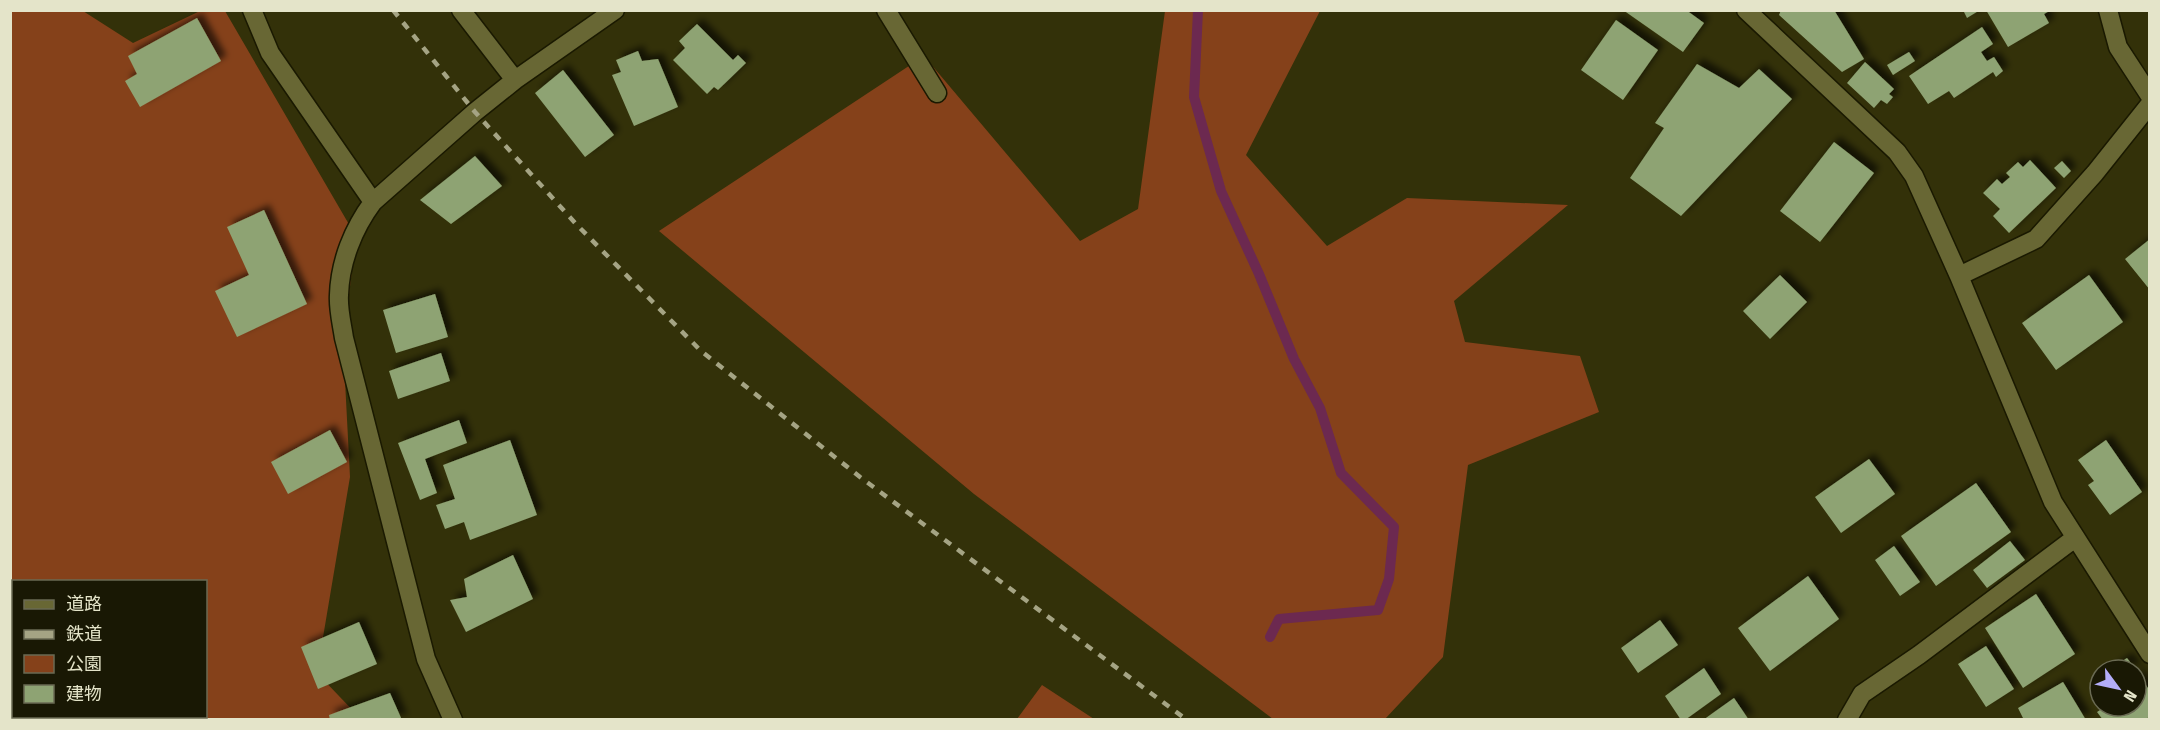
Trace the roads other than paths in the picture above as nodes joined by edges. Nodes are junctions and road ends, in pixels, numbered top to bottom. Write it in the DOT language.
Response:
graph roads {
  1 [pos="252,10"];
  2 [pos="461,10"];
  3 [pos="615,10"];
  4 [pos="886,10"];
  5 [pos="1746,10"];
  6 [pos="2108,10"];
  7 [pos="515,80"];
  8 [pos="937,93"];
  9 [pos="2150,96"];
  10 [pos="2150,104"];
  11 [pos="373,202"];
  12 [pos="1959,276"];
  13 [pos="2075,538"];
  14 [pos="2150,654"];
  15 [pos="453,720"];
  16 [pos="1847,720"];
  1 -- 11 [label="street"];
  2 -- 7 [label="street"];
  3 -- 7 [label="street"];
  4 -- 8 [label="street"];
  5 -- 12 [label="street"];
  6 -- 9 [label="street"];
  7 -- 11 [label="street"];
  10 -- 12 [label="street"];
  11 -- 15 [label="street"];
  12 -- 13 [label="street"];
  13 -- 14 [label="street"];
  13 -- 16 [label="street"];
}
